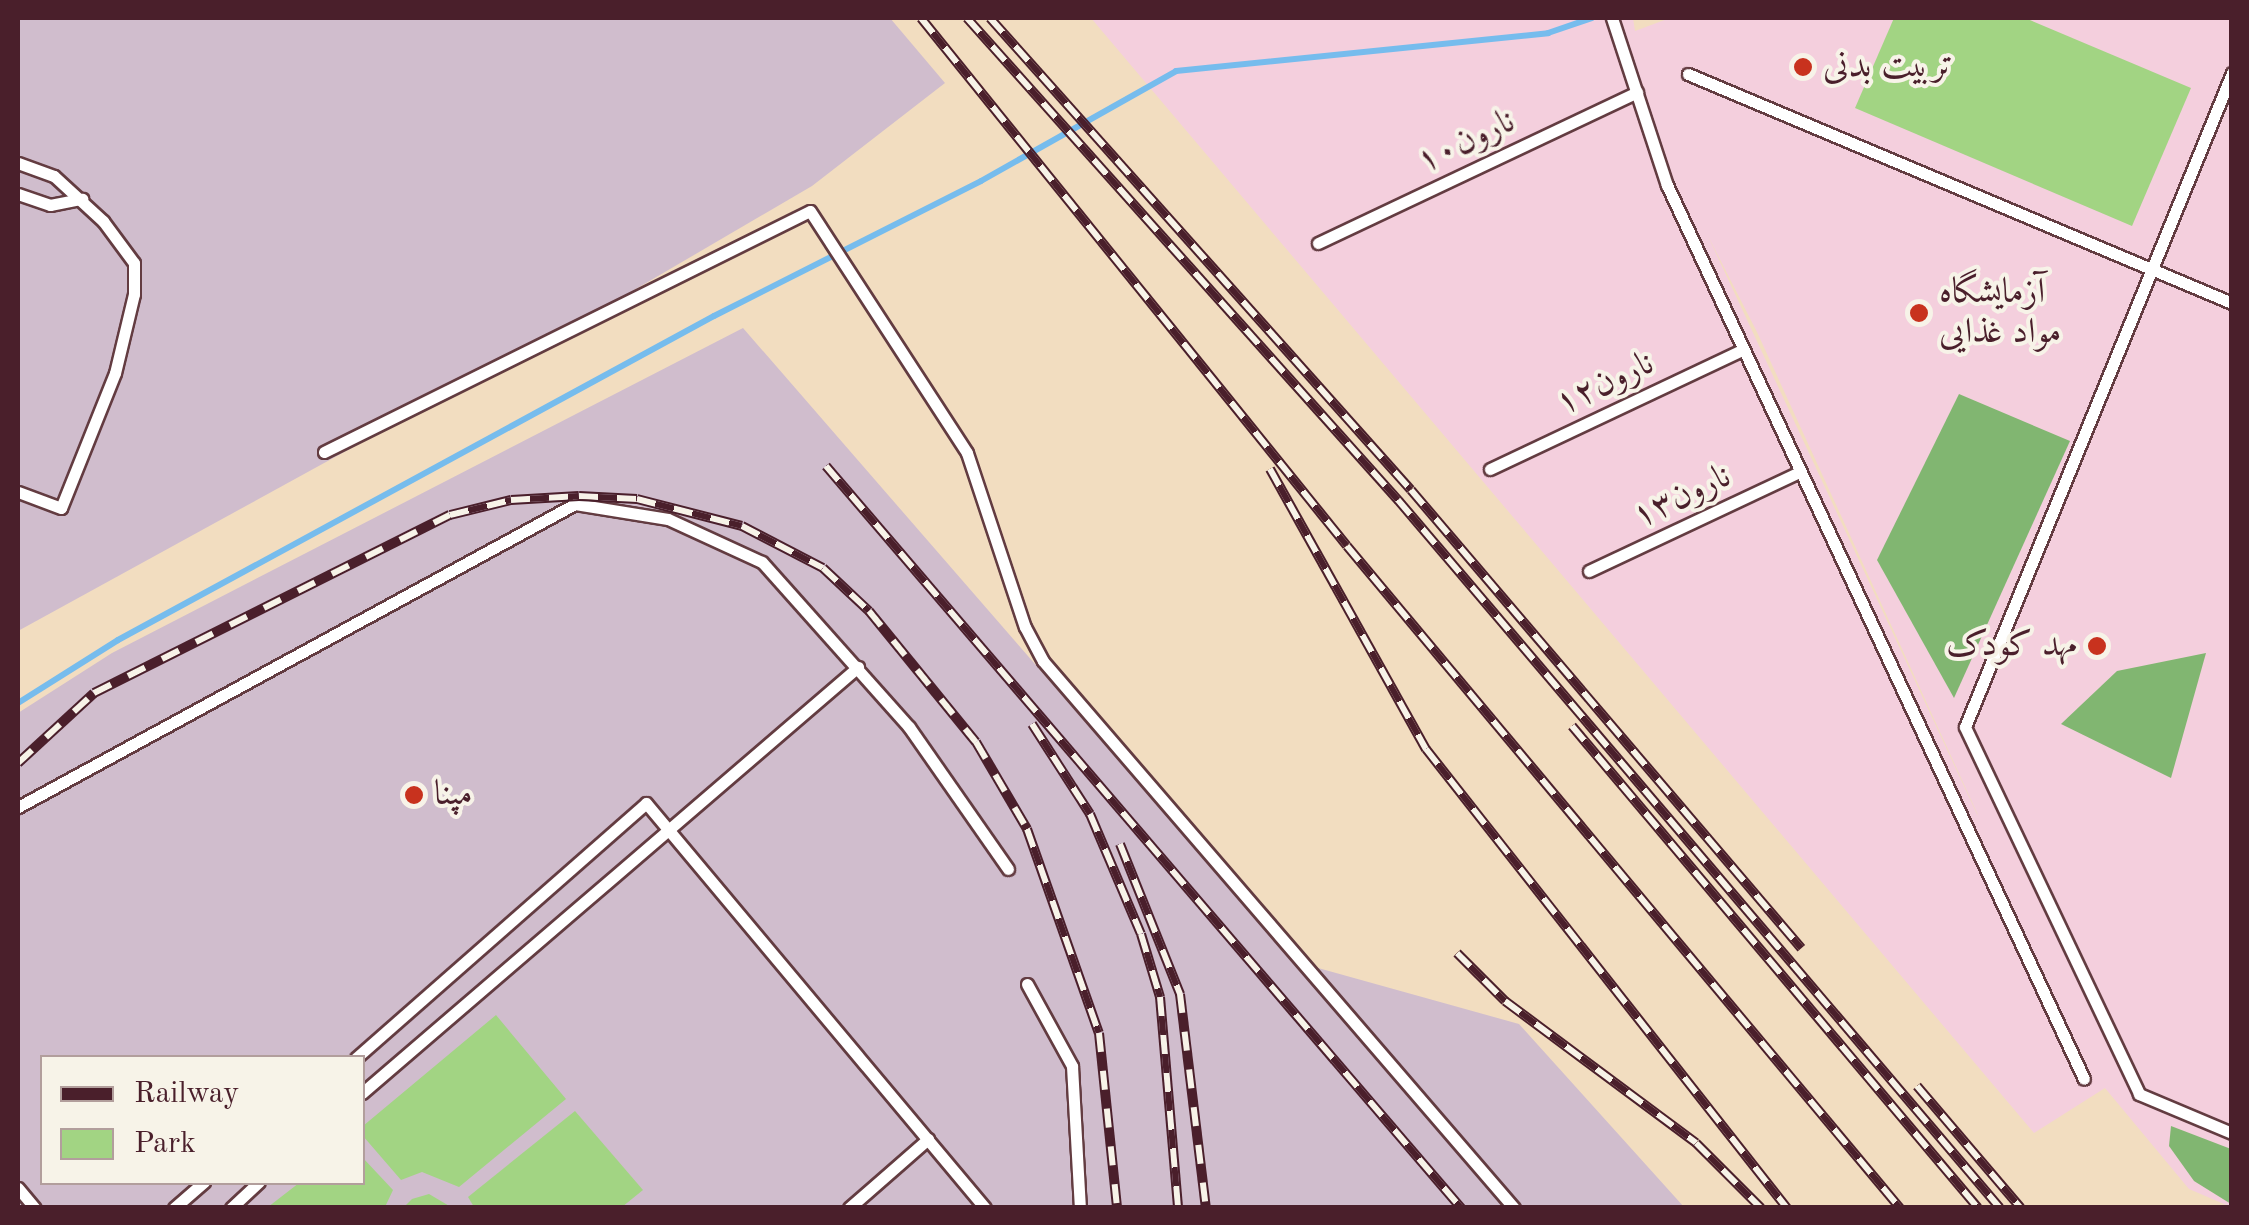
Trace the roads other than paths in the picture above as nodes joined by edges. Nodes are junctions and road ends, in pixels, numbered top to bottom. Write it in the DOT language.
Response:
graph roads {
  1 [pos="1612,18"];
  2 [pos="2232,73"];
  3 [pos="1688,74"];
  4 [pos="1637,92"];
  5 [pos="18,163"];
  6 [pos="18,194"];
  7 [pos="82,199"];
  8 [pos="1318,243"];
  9 [pos="2152,270"];
  10 [pos="2232,303"];
  11 [pos="1742,350"];
  12 [pos="324,452"];
  13 [pos="1490,469"];
  14 [pos="1799,472"];
  15 [pos="18,492"];
  16 [pos="1588,571"];
  17 [pos="858,667"];
  18 [pos="18,807"];
  19 [pos="668,829"];
  20 [pos="1008,869"];
  21 [pos="1027,984"];
  22 [pos="359,1055"];
  23 [pos="2084,1078"];
  24 [pos="365,1090"];
  25 [pos="2232,1133"];
  26 [pos="928,1140"];
  27 [pos="201,1185"];
  28 [pos="256,1185"];
  29 [pos="18,1188"];
  30 [pos="35,1208"];
  31 [pos="174,1208"];
  32 [pos="230,1208"];
  33 [pos="849,1208"];
  34 [pos="985,1208"];
  35 [pos="1080,1208"];
  36 [pos="1514,1208"];
  1 -- 4 [label="lane"];
  2 -- 9 [label="lane"];
  3 -- 9 [label="lane"];
  4 -- 8 [label="lane, نارون۱۰"];
  4 -- 11 [label="lane"];
  5 -- 7 [label="lane"];
  6 -- 7 [label="lane"];
  7 -- 15 [label="lane"];
  9 -- 10 [label="lane"];
  9 -- 25 [label="lane"];
  11 -- 13 [label="lane, نارون۱۲"];
  11 -- 14 [label="lane"];
  12 -- 36 [label="lane"];
  14 -- 16 [label="lane, نارون۱۳"];
  14 -- 23 [label="lane"];
  17 -- 18 [label="lane"];
  17 -- 19 [label="lane"];
  17 -- 20 [label="lane"];
  19 -- 22 [label="lane"];
  19 -- 24 [label="lane"];
  19 -- 26 [label="lane"];
  21 -- 35 [label="lane"];
  26 -- 33 [label="lane"];
  26 -- 34 [label="lane"];
  27 -- 31 [label="lane"];
  28 -- 32 [label="lane"];
  29 -- 30 [label="lane"];
}
